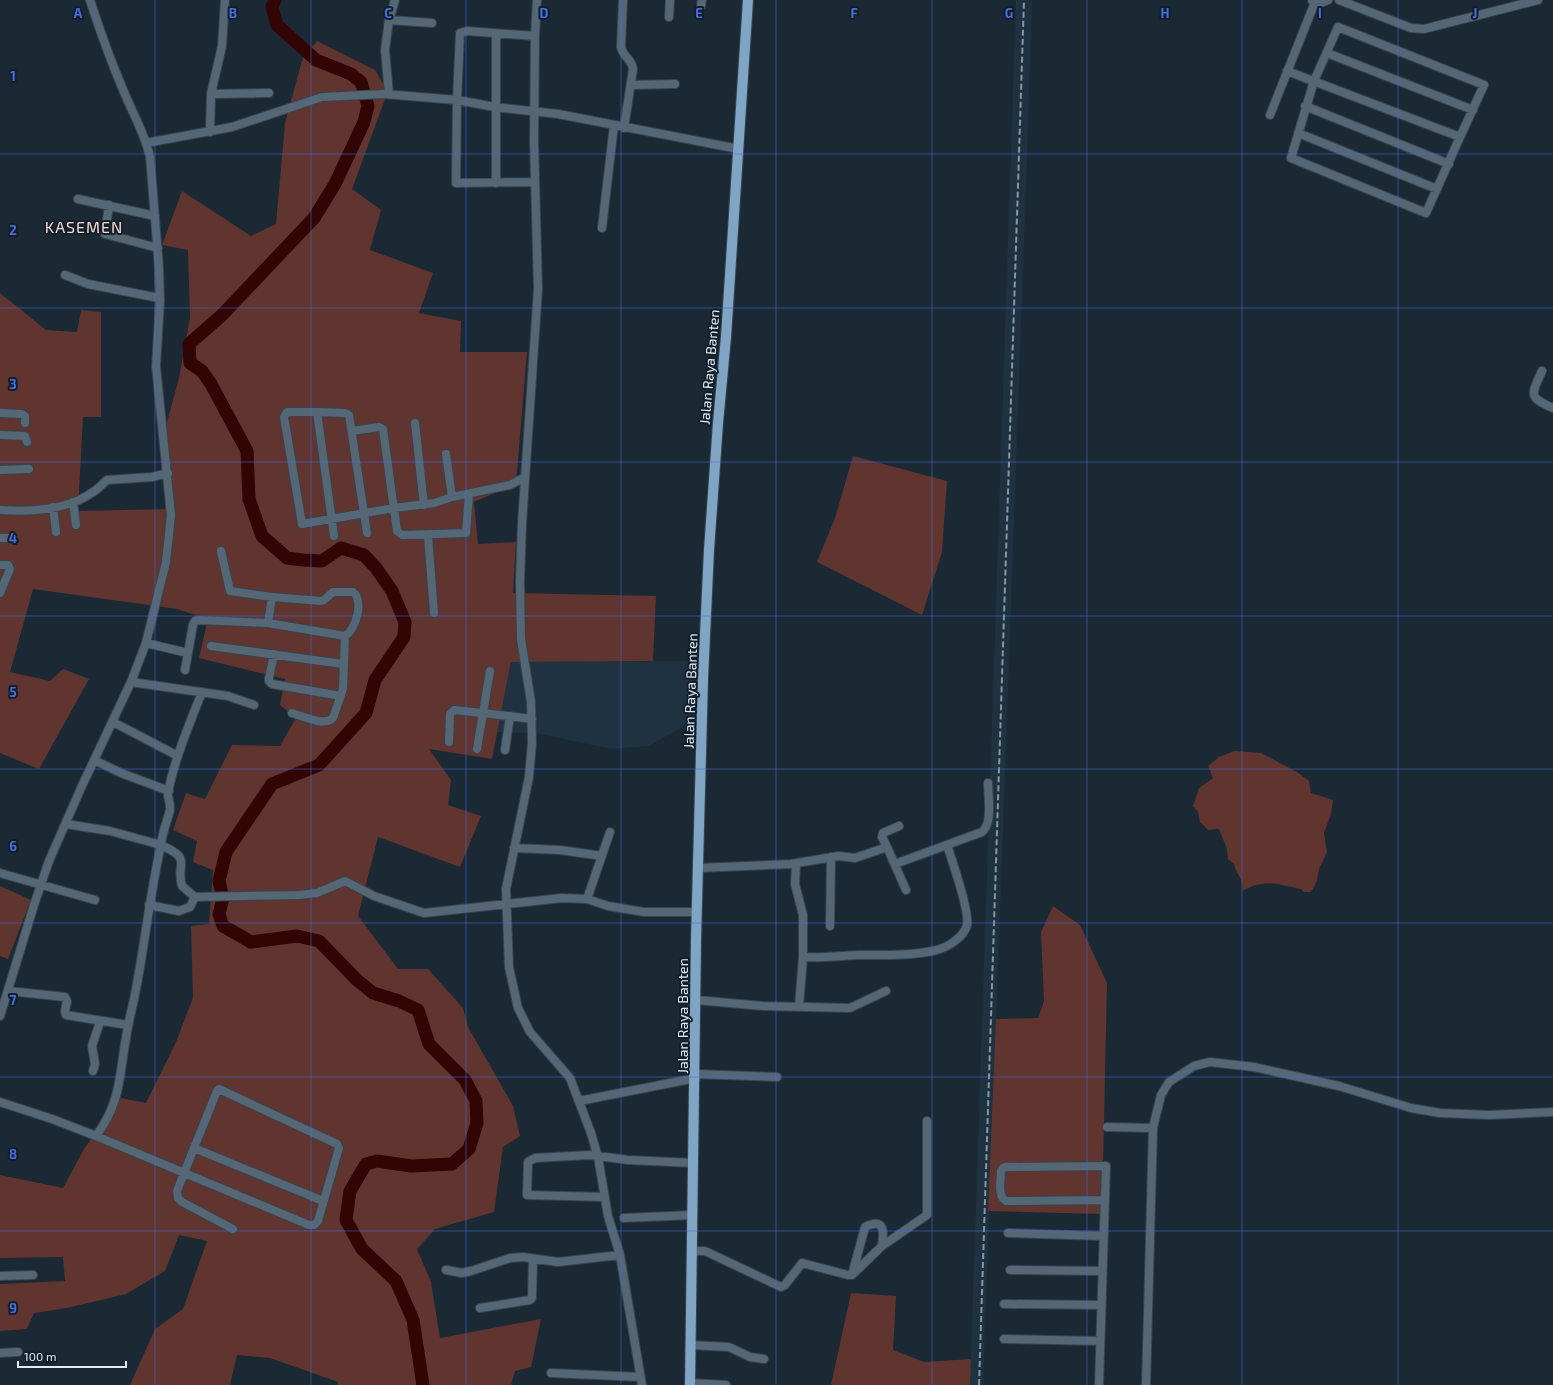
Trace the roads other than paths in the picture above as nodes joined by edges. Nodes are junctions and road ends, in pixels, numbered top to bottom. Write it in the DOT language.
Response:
graph roads {
  1 [pos="90,0"];
  2 [pos="225,0"];
  3 [pos="395,0"];
  4 [pos="537,0"];
  5 [pos="623,0"];
  6 [pos="670,0"];
  7 [pos="748,0"];
  8 [pos="1328,0"];
  9 [pos="1338,0"];
  10 [pos="1538,0"];
  11 [pos="1314,1"];
  12 [pos="669,16"];
  13 [pos="389,20"];
  14 [pos="432,23"];
  15 [pos="496,34"];
  16 [pos="535,36"];
  17 [pos="1326,53"];
  18 [pos="1287,71"];
  19 [pos="1314,81"];
  20 [pos="675,84"];
  21 [pos="631,85"];
  22 [pos="269,93"];
  23 [pos="211,94"];
  24 [pos="387,94"];
  25 [pos="457,100"];
  26 [pos="1305,106"];
  27 [pos="495,107"];
  28 [pos="1473,110"];
  29 [pos="534,111"];
  30 [pos="1270,115"];
  31 [pos="614,125"];
  32 [pos="624,128"];
  33 [pos="210,132"];
  34 [pos="1298,133"];
  35 [pos="1460,137"];
  36 [pos="146,143"];
  37 [pos="739,149"];
  38 [pos="1449,164"];
  39 [pos="535,182"];
  40 [pos="496,183"];
  41 [pos="1437,189"];
  42 [pos="78,199"];
  43 [pos="109,205"];
  44 [pos="154,216"];
  45 [pos="602,228"];
  46 [pos="158,248"];
  47 [pos="65,275"];
  48 [pos="159,298"];
  49 [pos="1542,371"];
  50 [pos="1553,408"];
  51 [pos="317,412"];
  52 [pos="0,413"];
  53 [pos="25,423"];
  54 [pos="415,423"];
  55 [pos="352,431"];
  56 [pos="0,435"];
  57 [pos="27,442"];
  58 [pos="446,454"];
  59 [pos="29,469"];
  60 [pos="0,470"];
  61 [pos="168,473"];
  62 [pos="525,477"];
  63 [pos="469,494"];
  64 [pos="452,497"];
  65 [pos="73,502"];
  66 [pos="424,504"];
  67 [pos="53,507"];
  68 [pos="394,508"];
  69 [pos="0,510"];
  70 [pos="364,513"];
  71 [pos="332,518"];
  72 [pos="76,525"];
  73 [pos="56,532"];
  74 [pos="366,533"];
  75 [pos="334,536"];
  76 [pos="428,536"];
  77 [pos="0,538"];
  78 [pos="14,538"];
  79 [pos="221,551"];
  80 [pos="0,565"];
  81 [pos="0,593"];
  82 [pos="272,597"];
  83 [pos="434,613"];
  84 [pos="268,623"];
  85 [pos="345,636"];
  86 [pos="146,644"];
  87 [pos="211,646"];
  88 [pos="188,653"];
  89 [pos="274,654"];
  90 [pos="343,664"];
  91 [pos="185,670"];
  92 [pos="490,671"];
  93 [pos="131,682"];
  94 [pos="202,692"];
  95 [pos="341,696"];
  96 [pos="254,705"];
  97 [pos="292,713"];
  98 [pos="483,713"];
  99 [pos="510,716"];
  100 [pos="532,719"];
  101 [pos="113,722"];
  102 [pos="449,742"];
  103 [pos="477,749"];
  104 [pos="505,750"];
  105 [pos="178,756"];
  106 [pos="94,760"];
  107 [pos="988,783"];
  108 [pos="169,791"];
  109 [pos="66,824"];
  110 [pos="899,826"];
  111 [pos="610,832"];
  112 [pos="948,845"];
  113 [pos="161,846"];
  114 [pos="514,848"];
  115 [pos="887,848"];
  116 [pos="602,856"];
  117 [pos="831,857"];
  118 [pos="796,864"];
  119 [pos="895,864"];
  120 [pos="698,868"];
  121 [pos="0,873"];
  122 [pos="42,885"];
  123 [pos="906,890"];
  124 [pos="198,897"];
  125 [pos="587,899"];
  126 [pos="95,900"];
  127 [pos="507,904"];
  128 [pos="149,905"];
  129 [pos="697,912"];
  130 [pos="830,926"];
  131 [pos="802,957"];
  132 [pos="9,991"];
  133 [pos="886,991"];
  134 [pos="696,1000"];
  135 [pos="799,1006"];
  136 [pos="0,1016"];
  137 [pos="100,1022"];
  138 [pos="128,1025"];
  139 [pos="93,1071"];
  140 [pos="695,1076"];
  141 [pos="777,1077"];
  142 [pos="579,1101"];
  143 [pos="0,1102"];
  144 [pos="1553,1112"];
  145 [pos="927,1121"];
  146 [pos="1107,1127"];
  147 [pos="1153,1128"];
  148 [pos="96,1136"];
  149 [pos="194,1148"];
  150 [pos="598,1157"];
  151 [pos="694,1163"];
  152 [pos="184,1173"];
  153 [pos="604,1197"];
  154 [pos="1105,1200"];
  155 [pos="323,1201"];
  156 [pos="692,1215"];
  157 [pos="624,1218"];
  158 [pos="233,1229"];
  159 [pos="1008,1233"];
  160 [pos="1103,1236"];
  161 [pos="882,1246"];
  162 [pos="692,1251"];
  163 [pos="620,1255"];
  164 [pos="533,1259"];
  165 [pos="446,1270"];
  166 [pos="1010,1270"];
  167 [pos="1102,1271"];
  168 [pos="852,1274"];
  169 [pos="33,1275"];
  170 [pos="0,1276"];
  171 [pos="1004,1304"];
  172 [pos="1101,1305"];
  173 [pos="480,1308"];
  174 [pos="1004,1338"];
  175 [pos="1100,1341"];
  176 [pos="690,1345"];
  177 [pos="18,1352"];
  178 [pos="0,1354"];
  179 [pos="764,1358"];
  180 [pos="551,1374"];
  181 [pos="641,1381"];
  182 [pos="690,1384"];
  183 [pos="726,1385"];
  184 [pos="1098,1385"];
  185 [pos="1146,1385"];
  1 -- 36 [label="street"];
  2 -- 23 [label="street"];
  3 -- 13 [label="street"];
  4 -- 16 [label="street"];
  5 -- 21 [label="street"];
  6 -- 12 [label="street"];
  7 -- 37 [label="main road, Jalan Raya Banten"];
  8 -- 11 [label="street"];
  9 -- 10 [label="street"];
  11 -- 18 [label="street"];
  13 -- 14 [label="street"];
  13 -- 24 [label="street"];
  15 -- 16 [label="street"];
  15 -- 25 [label="street"];
  15 -- 27 [label="street"];
  16 -- 29 [label="street"];
  17 -- 19 [label="street"];
  17 -- 28 [label="street"];
  17 -- 28 [label="street"];
  18 -- 19 [label="street"];
  18 -- 30 [label="street"];
  19 -- 26 [label="street"];
  19 -- 35 [label="street"];
  20 -- 21 [label="street"];
  21 -- 32 [label="street"];
  22 -- 23 [label="street"];
  23 -- 33 [label="street"];
  24 -- 25 [label="street"];
  24 -- 33 [label="street"];
  25 -- 27 [label="street"];
  25 -- 40 [label="street"];
  26 -- 34 [label="street"];
  26 -- 38 [label="street"];
  27 -- 29 [label="street"];
  27 -- 40 [label="street"];
  28 -- 35 [label="street"];
  29 -- 31 [label="street"];
  29 -- 39 [label="street"];
  31 -- 32 [label="street"];
  31 -- 45 [label="street"];
  32 -- 37 [label="street"];
  33 -- 36 [label="street"];
  34 -- 41 [label="street"];
  34 -- 41 [label="street"];
  35 -- 38 [label="street"];
  36 -- 44 [label="street"];
  37 -- 120 [label="main road, Jalan Raya Banten"];
  38 -- 41 [label="street"];
  39 -- 40 [label="street"];
  39 -- 62 [label="street"];
  42 -- 43 [label="street"];
  43 -- 44 [label="street"];
  43 -- 46 [label="street"];
  44 -- 46 [label="street"];
  46 -- 48 [label="street"];
  47 -- 48 [label="street"];
  48 -- 61 [label="street"];
  49 -- 50 [label="street"];
  51 -- 55 [label="street"];
  51 -- 71 [label="street"];
  51 -- 71 [label="street"];
  52 -- 53 [label="street"];
  54 -- 66 [label="street"];
  55 -- 68 [label="street"];
  55 -- 70 [label="street"];
  56 -- 57 [label="street"];
  58 -- 64 [label="street"];
  59 -- 60 [label="street"];
  61 -- 65 [label="street"];
  61 -- 86 [label="street"];
  62 -- 63 [label="street"];
  62 -- 100 [label="street"];
  63 -- 64 [label="street"];
  63 -- 76 [label="street"];
  64 -- 66 [label="street"];
  65 -- 67 [label="street"];
  65 -- 72 [label="street"];
  66 -- 68 [label="street"];
  67 -- 69 [label="street"];
  67 -- 73 [label="street"];
  68 -- 70 [label="street"];
  68 -- 76 [label="street"];
  70 -- 71 [label="street"];
  70 -- 74 [label="street"];
  71 -- 75 [label="street"];
  76 -- 83 [label="street"];
  77 -- 78 [label="street"];
  79 -- 82 [label="street"];
  80 -- 81 [label="street"];
  82 -- 84 [label="street"];
  82 -- 85 [label="street"];
  84 -- 85 [label="street"];
  84 -- 88 [label="street"];
  85 -- 90 [label="street"];
  86 -- 88 [label="street"];
  86 -- 93 [label="street"];
  87 -- 89 [label="street"];
  88 -- 91 [label="street"];
  89 -- 90 [label="street"];
  89 -- 95 [label="street"];
  90 -- 95 [label="street"];
  92 -- 98 [label="street"];
  93 -- 94 [label="street"];
  93 -- 101 [label="street"];
  94 -- 96 [label="street"];
  94 -- 105 [label="street"];
  95 -- 97 [label="street"];
  98 -- 99 [label="street"];
  98 -- 102 [label="street"];
  98 -- 103 [label="street"];
  99 -- 100 [label="street"];
  99 -- 104 [label="street"];
  100 -- 114 [label="street"];
  101 -- 105 [label="street"];
  101 -- 106 [label="street"];
  105 -- 108 [label="street"];
  106 -- 108 [label="street"];
  106 -- 109 [label="street"];
  107 -- 112 [label="street"];
  108 -- 113 [label="street"];
  109 -- 113 [label="street"];
  109 -- 122 [label="street"];
  110 -- 115 [label="street"];
  111 -- 116 [label="street"];
  112 -- 119 [label="street"];
  112 -- 131 [label="street"];
  113 -- 124 [label="street"];
  113 -- 128 [label="street"];
  114 -- 116 [label="street"];
  114 -- 127 [label="street"];
  115 -- 117 [label="street"];
  115 -- 119 [label="street"];
  116 -- 125 [label="street"];
  117 -- 118 [label="street"];
  117 -- 130 [label="street"];
  118 -- 120 [label="street"];
  118 -- 131 [label="street"];
  119 -- 123 [label="street"];
  120 -- 129 [label="main road, Jalan Raya Banten"];
  121 -- 122 [label="street"];
  122 -- 126 [label="street"];
  122 -- 132 [label="street"];
  124 -- 127 [label="street"];
  124 -- 128 [label="street"];
  125 -- 127 [label="street"];
  125 -- 129 [label="street"];
  127 -- 142 [label="street"];
  128 -- 138 [label="street"];
  129 -- 134 [label="main road, Jalan Raya Banten"];
  131 -- 135 [label="street"];
  132 -- 136 [label="street"];
  132 -- 137 [label="street"];
  133 -- 135 [label="street"];
  134 -- 135 [label="street"];
  134 -- 140 [label="main road, Jalan Raya Banten"];
  137 -- 138 [label="street"];
  137 -- 139 [label="street"];
  138 -- 148 [label="street"];
  140 -- 141 [label="street"];
  140 -- 142 [label="street"];
  140 -- 151 [label="main road, Jalan Raya Banten"];
  142 -- 150 [label="street"];
  143 -- 148 [label="street"];
  144 -- 147 [label="street"];
  145 -- 161 [label="street"];
  146 -- 147 [label="street"];
  147 -- 185 [label="street"];
  148 -- 152 [label="street"];
  149 -- 152 [label="street"];
  149 -- 155 [label="street"];
  149 -- 155 [label="street"];
  150 -- 151 [label="street"];
  150 -- 153 [label="street"];
  150 -- 153 [label="street"];
  151 -- 156 [label="main road, Jalan Raya Banten"];
  152 -- 155 [label="street"];
  152 -- 158 [label="street"];
  153 -- 163 [label="street"];
  154 -- 154 [label="street"];
  154 -- 160 [label="street"];
  156 -- 157 [label="street"];
  156 -- 162 [label="main road, Jalan Raya Banten"];
  159 -- 160 [label="street"];
  160 -- 167 [label="street"];
  161 -- 168 [label="street"];
  161 -- 168 [label="street"];
  162 -- 168 [label="street"];
  162 -- 176 [label="main road, Jalan Raya Banten"];
  163 -- 164 [label="street"];
  163 -- 181 [label="street"];
  164 -- 165 [label="street"];
  164 -- 173 [label="street"];
  166 -- 167 [label="street"];
  167 -- 172 [label="street"];
  169 -- 170 [label="street"];
  171 -- 172 [label="street"];
  172 -- 175 [label="street"];
  174 -- 175 [label="street"];
  175 -- 184 [label="street"];
  176 -- 179 [label="street"];
  176 -- 182 [label="main road, Jalan Raya Banten"];
  177 -- 178 [label="street"];
  180 -- 181 [label="street"];
  182 -- 183 [label="street"];
}
